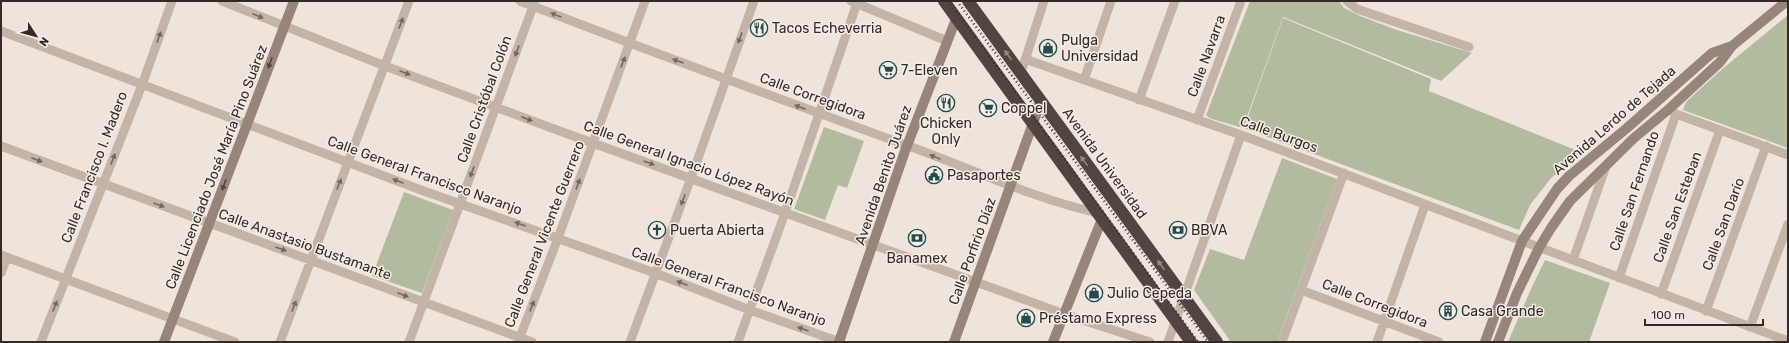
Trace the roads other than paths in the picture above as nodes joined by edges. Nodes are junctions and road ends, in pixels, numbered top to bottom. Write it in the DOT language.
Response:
graph roads {
  1 [pos="172,1"];
  2 [pos="294,1"];
  3 [pos="409,1"];
  4 [pos="520,1"];
  5 [pos="645,1"];
  6 [pos="754,1"];
  7 [pos="944,1"];
  8 [pos="968,1"];
  9 [pos="1044,1"];
  10 [pos="1111,1"];
  11 [pos="1175,1"];
  12 [pos="1241,1"];
  13 [pos="1346,1"];
  14 [pos="1786,1"];
  15 [pos="228,2"];
  16 [pos="854,2"];
  17 [pos="534,4"];
  18 [pos="956,19"];
  19 [pos="284,26"];
  20 [pos="1,31"];
  21 [pos="947,40"];
  22 [pos="629,44"];
  23 [pos="1732,46"];
  24 [pos="1470,47"];
  25 [pos="1025,59"];
  26 [pos="386,66"];
  27 [pos="1021,73"];
  28 [pos="726,78"];
  29 [pos="1084,80"];
  30 [pos="142,85"];
  31 [pos="1139,100"];
  32 [pos="1041,101"];
  33 [pos="496,107"];
  34 [pos="1673,112"];
  35 [pos="820,114"];
  36 [pos="1197,120"];
  37 [pos="246,125"];
  38 [pos="1033,125"];
  39 [pos="1720,130"];
  40 [pos="1241,135"];
  41 [pos="593,143"];
  42 [pos="1,146"];
  43 [pos="907,146"];
  44 [pos="1766,146"];
  45 [pos="1788,155"];
  46 [pos="348,162"];
  47 [pos="1606,166"];
  48 [pos="1344,173"];
  49 [pos="691,178"];
  50 [pos="103,185"];
  51 [pos="1010,187"];
  52 [pos="460,203"];
  53 [pos="1425,204"];
  54 [pos="785,213"];
  55 [pos="1100,216"];
  56 [pos="210,224"];
  57 [pos="1788,224"];
  58 [pos="558,238"];
  59 [pos="1522,241"];
  60 [pos="873,246"];
  61 [pos="1539,248"];
  62 [pos="4,256"];
  63 [pos="311,260"];
  64 [pos="1573,260"];
  65 [pos="1,273"];
  66 [pos="655,273"];
  67 [pos="1619,278"];
  68 [pos="65,279"];
  69 [pos="976,282"];
  70 [pos="1301,290"];
  71 [pos="1661,294"];
  72 [pos="1184,296"];
  73 [pos="423,303"];
  74 [pos="750,310"];
  75 [pos="1706,310"];
  76 [pos="1064,314"];
  77 [pos="173,318"];
  78 [pos="1176,321"];
  79 [pos="1384,321"];
  80 [pos="1750,327"];
  81 [pos="519,340"];
  82 [pos="1788,341"];
  83 [pos="41,342"];
  84 [pos="164,342"];
  85 [pos="235,342"];
  86 [pos="280,342"];
  87 [pos="409,342"];
  88 [pos="532,342"];
  89 [pos="630,342"];
  90 [pos="738,342"];
  91 [pos="839,342"];
  92 [pos="954,342"];
  93 [pos="1053,342"];
  94 [pos="1150,342"];
  95 [pos="1168,342"];
  96 [pos="1191,342"];
  97 [pos="1217,342"];
  98 [pos="1282,342"];
  99 [pos="1377,342"];
  100 [pos="1439,342"];
  101 [pos="1485,342"];
  102 [pos="1498,342"];
  30 -- 1 [label="street, Calle Francisco I. Madero, one-way"];
  2 -- 19 [label="street, Calle Licenciado José María Pino Suárez"];
  26 -- 3 [label="street, one-way"];
  4 -- 17 [label="street, Calle Corregidora"];
  5 -- 22 [label="street, Calle General Vicente Guerrero"];
  6 -- 28 [label="street, one-way"];
  7 -- 18 [label="highway"];
  27 -- 8 [label="highway, Avenida Universidad, one-way"];
  9 -- 25 [label="street"];
  10 -- 29 [label="street"];
  11 -- 31 [label="street"];
  12 -- 36 [label="street, Calle Navarra"];
  13 -- 24 [label="street"];
  14 -- 23 [label="street, Avenida Lerdo de Tejada"];
  15 -- 19 [label="street, Calle General Ignacio López Rayón, one-way"];
  16 -- 21 [label="street"];
  16 -- 35 [label="street"];
  22 -- 17 [label="street, Calle Corregidora, one-way"];
  17 -- 33 [label="street, Calle Cristóbal Colón, one-way"];
  18 -- 21 [label="street, Avenida Benito Juárez"];
  18 -- 38 [label="highway"];
  19 -- 26 [label="street, Calle General Ignacio López Rayón"];
  19 -- 37 [label="street, Calle Licenciado José María Pino Suárez, one-way"];
  20 -- 30 [label="street, Calle General Francisco Naranjo"];
  21 -- 43 [label="street, Avenida Benito Juárez"];
  28 -- 22 [label="street, Calle Corregidora, one-way"];
  41 -- 22 [label="street, Calle General Vicente Guerrero, one-way"];
  23 -- 34 [label="street, Avenida Lerdo de Tejada"];
  23 -- 59 [label="street, Avenida Lerdo de Tejada"];
  25 -- 27 [label="street"];
  25 -- 29 [label="street, Calle Burgos"];
  26 -- 33 [label="street, Calle General Ignacio López Rayón, one-way"];
  26 -- 46 [label="street"];
  27 -- 32 [label="highway, Avenida Universidad"];
  35 -- 28 [label="street, Calle Corregidora, one-way"];
  28 -- 49 [label="street"];
  29 -- 31 [label="street, Calle Burgos"];
  30 -- 37 [label="street, Calle General Francisco Naranjo"];
  50 -- 30 [label="street, Calle Francisco I. Madero, one-way"];
  31 -- 36 [label="street, Calle Burgos"];
  32 -- 38 [label="street, Calle Porfirio Díaz"];
  72 -- 32 [label="highway, Avenida Universidad, one-way"];
  33 -- 41 [label="street, Calle General Ignacio López Rayón, one-way"];
  33 -- 52 [label="street, Calle Cristóbal Colón, one-way"];
  34 -- 39 [label="street"];
  34 -- 47 [label="street, Avenida Lerdo de Tejada"];
  34 -- 67 [label="street, Calle San Fernando"];
  35 -- 43 [label="street, Calle Corregidora"];
  35 -- 54 [label="street"];
  36 -- 40 [label="street, Calle Burgos"];
  37 -- 46 [label="street, Calle General Francisco Naranjo"];
  37 -- 56 [label="street, Calle Licenciado José María Pino Suárez, one-way"];
  38 -- 51 [label="street, Calle Porfirio Díaz"];
  38 -- 55 [label="highway"];
  39 -- 44 [label="street"];
  39 -- 71 [label="street, Calle San Esteban"];
  40 -- 48 [label="street, Calle Burgos"];
  40 -- 72 [label="street"];
  41 -- 49 [label="street, Calle General Ignacio López Rayón, one-way"];
  58 -- 41 [label="street, Calle General Vicente Guerrero, one-way"];
  42 -- 50 [label="street, Calle Anastasio Bustamante, one-way"];
  51 -- 43 [label="street, Calle Corregidora, one-way"];
  43 -- 60 [label="street, Avenida Benito Juárez"];
  44 -- 45 [label="street"];
  44 -- 75 [label="street, Calle San Darío"];
  52 -- 46 [label="street, Calle General Francisco Naranjo, one-way"];
  63 -- 46 [label="street, one-way"];
  47 -- 61 [label="street, Avenida Lerdo de Tejada"];
  47 -- 64 [label="street"];
  48 -- 53 [label="street, Calle Burgos"];
  48 -- 70 [label="street"];
  49 -- 54 [label="street, Calle General Ignacio López Rayón"];
  49 -- 66 [label="street, one-way"];
  50 -- 56 [label="street, Calle Anastasio Bustamante, one-way"];
  50 -- 68 [label="street, Calle Francisco I. Madero"];
  51 -- 55 [label="street, Calle Corregidora"];
  51 -- 69 [label="street, Calle Porfirio Díaz"];
  58 -- 52 [label="street, Calle General Francisco Naranjo, one-way"];
  52 -- 73 [label="street, Calle Cristóbal Colón"];
  53 -- 59 [label="street, Calle Burgos"];
  53 -- 79 [label="street"];
  54 -- 60 [label="street, Calle General Ignacio López Rayón"];
  54 -- 74 [label="street"];
  55 -- 76 [label="street"];
  55 -- 78 [label="highway"];
  56 -- 63 [label="street, Calle Anastasio Bustamante, one-way"];
  56 -- 77 [label="street, Calle Licenciado José María Pino Suárez"];
  57 -- 80 [label="street"];
  58 -- 66 [label="street, Calle General Francisco Naranjo"];
  81 -- 58 [label="street, Calle General Vicente Guerrero, one-way"];
  59 -- 61 [label="street, Calle Burgos"];
  59 -- 101 [label="street, Avenida Lerdo de Tejada"];
  60 -- 69 [label="street, Calle General Ignacio López Rayón"];
  60 -- 91 [label="street, Avenida Benito Juárez"];
  61 -- 64 [label="street, Calle Burgos"];
  61 -- 102 [label="street, Avenida Lerdo de Tejada"];
  62 -- 65 [label="street"];
  62 -- 68 [label="street"];
  63 -- 73 [label="street, Calle Anastasio Bustamante, one-way"];
  86 -- 63 [label="street, one-way"];
  64 -- 67 [label="street, Calle Burgos"];
  74 -- 66 [label="street, Calle General Francisco Naranjo, one-way"];
  66 -- 89 [label="street"];
  67 -- 71 [label="street, Calle Burgos"];
  68 -- 77 [label="street"];
  83 -- 68 [label="street, Calle Francisco I. Madero, one-way"];
  69 -- 76 [label="street, Calle General Ignacio López Rayón"];
  69 -- 92 [label="street, Calle Porfirio Díaz"];
  70 -- 79 [label="street, Calle Corregidora"];
  70 -- 98 [label="street"];
  71 -- 75 [label="street, Calle Burgos"];
  72 -- 78 [label="street"];
  72 -- 97 [label="highway, Avenida Universidad"];
  73 -- 81 [label="street, Calle Anastasio Bustamante"];
  73 -- 87 [label="street, Calle Cristóbal Colón"];
  74 -- 90 [label="street"];
  91 -- 74 [label="street, Calle General Francisco Naranjo, one-way"];
  75 -- 80 [label="street, Calle Burgos"];
  76 -- 93 [label="street"];
  76 -- 94 [label="street, Calle General Ignacio López Rayón"];
  77 -- 84 [label="street, Calle Licenciado José María Pino Suárez"];
  77 -- 85 [label="street"];
  78 -- 95 [label="street"];
  78 -- 96 [label="highway"];
  79 -- 99 [label="street"];
  79 -- 100 [label="street, Calle Corregidora"];
  80 -- 82 [label="street, Calle Burgos"];
  81 -- 88 [label="street, Calle Anastasio Bustamante"];
}
